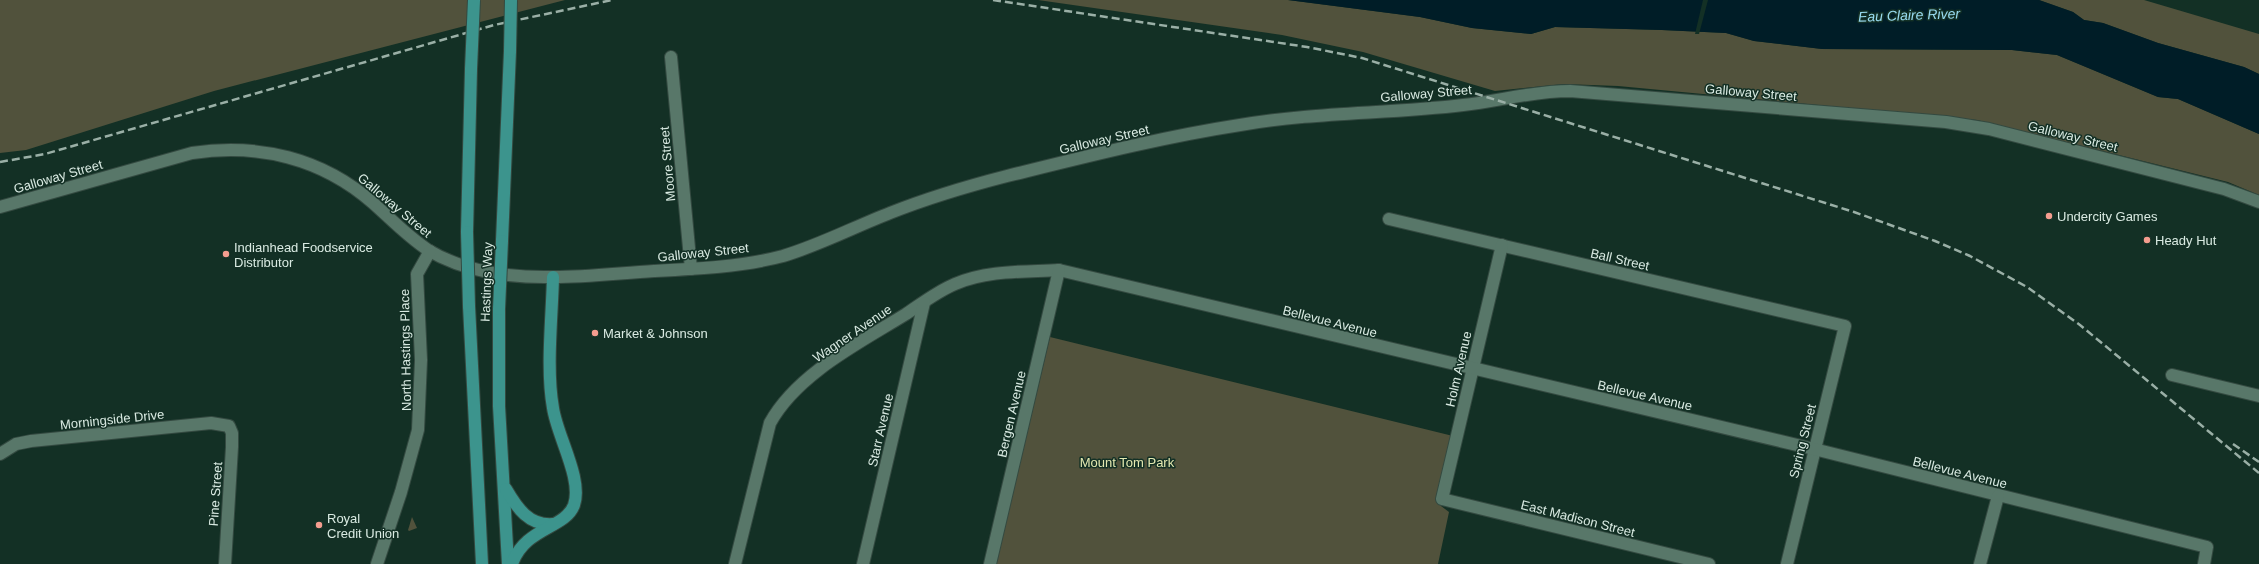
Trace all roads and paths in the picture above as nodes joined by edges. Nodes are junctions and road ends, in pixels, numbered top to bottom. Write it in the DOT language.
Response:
graph roads {
  1 [pos="474,0"];
  2 [pos="511,0"];
  3 [pos="672,57"];
  4 [pos="2259,202"];
  5 [pos="0,207"];
  6 [pos="1389,219"];
  7 [pos="1502,246"];
  8 [pos="430,251"];
  9 [pos="691,269"];
  10 [pos="1059,270"];
  11 [pos="553,277"];
  12 [pos="924,303"];
  13 [pos="1845,326"];
  14 [pos="1473,370"];
  15 [pos="2172,374"];
  16 [pos="2259,396"];
  17 [pos="229,426"];
  18 [pos="1814,449"];
  19 [pos="0,454"];
  20 [pos="504,486"];
  21 [pos="1998,496"];
  22 [pos="1442,499"];
  23 [pos="553,524"];
  24 [pos="225,564"];
  25 [pos="377,564"];
  26 [pos="482,564"];
  27 [pos="508,564"];
  28 [pos="512,564"];
  29 [pos="735,564"];
  30 [pos="863,564"];
  31 [pos="990,564"];
  32 [pos="1709,564"];
  33 [pos="1787,564"];
  34 [pos="1980,564"];
  35 [pos="2204,564"];
  1 -- 26 [label="main road, Hastings Way, bridge"];
  2 -- 20 [label="main road, Hastings Way, bridge"];
  3 -- 9 [label="street, Moore Street"];
  4 -- 9 [label="street, Galloway Street"];
  5 -- 8 [label="street, Galloway Street"];
  6 -- 7 [label="street, Ball Street"];
  7 -- 13 [label="street, Ball Street"];
  7 -- 14 [label="street, Holm Avenue"];
  8 -- 11 [label="street, Galloway Street"];
  8 -- 25 [label="street, North Hastings Place"];
  9 -- 11 [label="street, Galloway Street"];
  10 -- 12 [label="street, Wagner Avenue"];
  10 -- 14 [label="street, Bellevue Avenue"];
  10 -- 31 [label="street, Bergen Avenue"];
  11 -- 23 [label="main road"];
  12 -- 29 [label="street, Wagner Avenue"];
  12 -- 30 [label="street, Starr Avenue"];
  13 -- 18 [label="street, Spring Street"];
  14 -- 18 [label="street, Bellevue Avenue"];
  14 -- 22 [label="street, Holm Avenue"];
  15 -- 16 [label="street"];
  17 -- 19 [label="street, Morningside Drive"];
  17 -- 24 [label="street, Pine Street"];
  18 -- 21 [label="street, Bellevue Avenue"];
  18 -- 33 [label="street, Spring Street"];
  20 -- 23 [label="main road"];
  20 -- 27 [label="main road, Hastings Way"];
  21 -- 34 [label="street"];
  21 -- 35 [label="street, Bellevue Avenue"];
  22 -- 32 [label="street, East Madison Street"];
  23 -- 28 [label="main road"];
}
